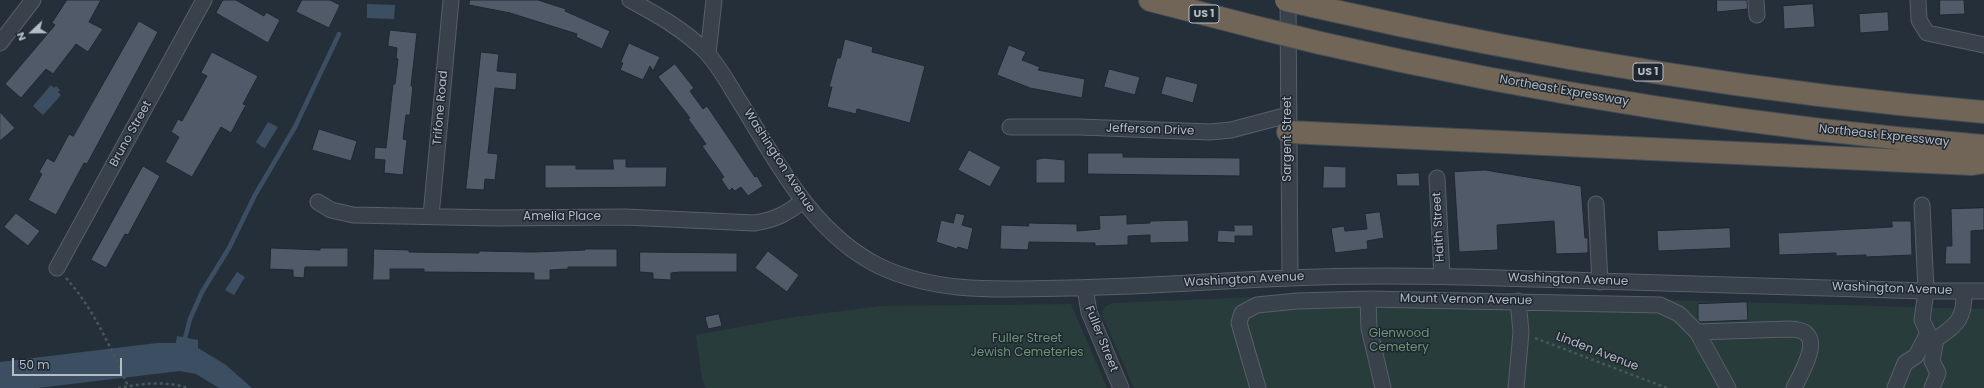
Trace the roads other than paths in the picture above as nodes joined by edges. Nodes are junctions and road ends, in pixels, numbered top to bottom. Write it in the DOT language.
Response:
graph roads {
  1 [pos="33,0"];
  2 [pos="204,0"];
  3 [pos="451,0"];
  4 [pos="630,0"];
  5 [pos="714,0"];
  6 [pos="1150,0"];
  7 [pos="1287,0"];
  8 [pos="1918,3"];
  9 [pos="647,4"];
  10 [pos="0,43"];
  11 [pos="1984,45"];
  12 [pos="708,54"];
  13 [pos="1984,112"];
  14 [pos="1288,123"];
  15 [pos="1010,127"];
  16 [pos="1984,146"];
  17 [pos="1984,162"];
  18 [pos="1437,178"];
  19 [pos="802,200"];
  20 [pos="318,202"];
  21 [pos="1596,204"];
  22 [pos="1922,205"];
  23 [pos="431,216"];
  24 [pos="57,268"];
  25 [pos="1442,276"];
  26 [pos="1290,278"];
  27 [pos="1600,282"];
  28 [pos="1085,288"];
  29 [pos="1926,291"];
  30 [pos="1964,291"];
  31 [pos="1984,291"];
  32 [pos="1368,299"];
  33 [pos="1518,301"];
  34 [pos="1696,332"];
  35 [pos="1916,356"];
  36 [pos="1932,361"];
  37 [pos="1121,388"];
  38 [pos="1258,388"];
  39 [pos="1383,388"];
  40 [pos="1516,388"];
  41 [pos="1728,388"];
  42 [pos="1794,388"];
  43 [pos="1895,388"];
  44 [pos="1932,388"];
  1 -- 10 [label="street"];
  2 -- 24 [label="street, Bruno Street"];
  3 -- 23 [label="street, Trifone Road"];
  4 -- 9 [label="street, Washington Avenue"];
  5 -- 12 [label="street"];
  6 -- 16 [label="highway, Northeast Expressway / US 1, bridge"];
  7 -- 13 [label="highway, US 1, bridge"];
  7 -- 14 [label="street, Sargent Street"];
  8 -- 11 [label="street"];
  9 -- 12 [label="street, Washington Avenue"];
  12 -- 19 [label="street, Washington Avenue"];
  14 -- 15 [label="street, Jefferson Drive"];
  14 -- 17 [label="highway"];
  14 -- 26 [label="street, Sargent Street"];
  18 -- 25 [label="street, Haith Street"];
  19 -- 23 [label="street, Amelia Place"];
  19 -- 28 [label="street, Washington Avenue"];
  20 -- 23 [label="street, Amelia Place"];
  21 -- 27 [label="street"];
  22 -- 29 [label="street"];
  25 -- 26 [label="street, Washington Avenue"];
  25 -- 27 [label="street, Washington Avenue"];
  26 -- 28 [label="street, Washington Avenue"];
  27 -- 29 [label="street, Washington Avenue"];
  28 -- 37 [label="street, Fuller Street"];
  29 -- 30 [label="street, Washington Avenue"];
  29 -- 35 [label="street"];
  30 -- 31 [label="street, Washington Avenue"];
  30 -- 36 [label="street"];
  32 -- 33 [label="street, Mount Vernon Avenue"];
  32 -- 38 [label="street, Mount Vernon Avenue"];
  32 -- 39 [label="street"];
  33 -- 34 [label="street, Mount Vernon Avenue"];
  33 -- 40 [label="street"];
  34 -- 41 [label="street, Mount Vernon Avenue"];
  34 -- 42 [label="street"];
  35 -- 36 [label="street"];
  35 -- 43 [label="street"];
  36 -- 44 [label="street"];
}
